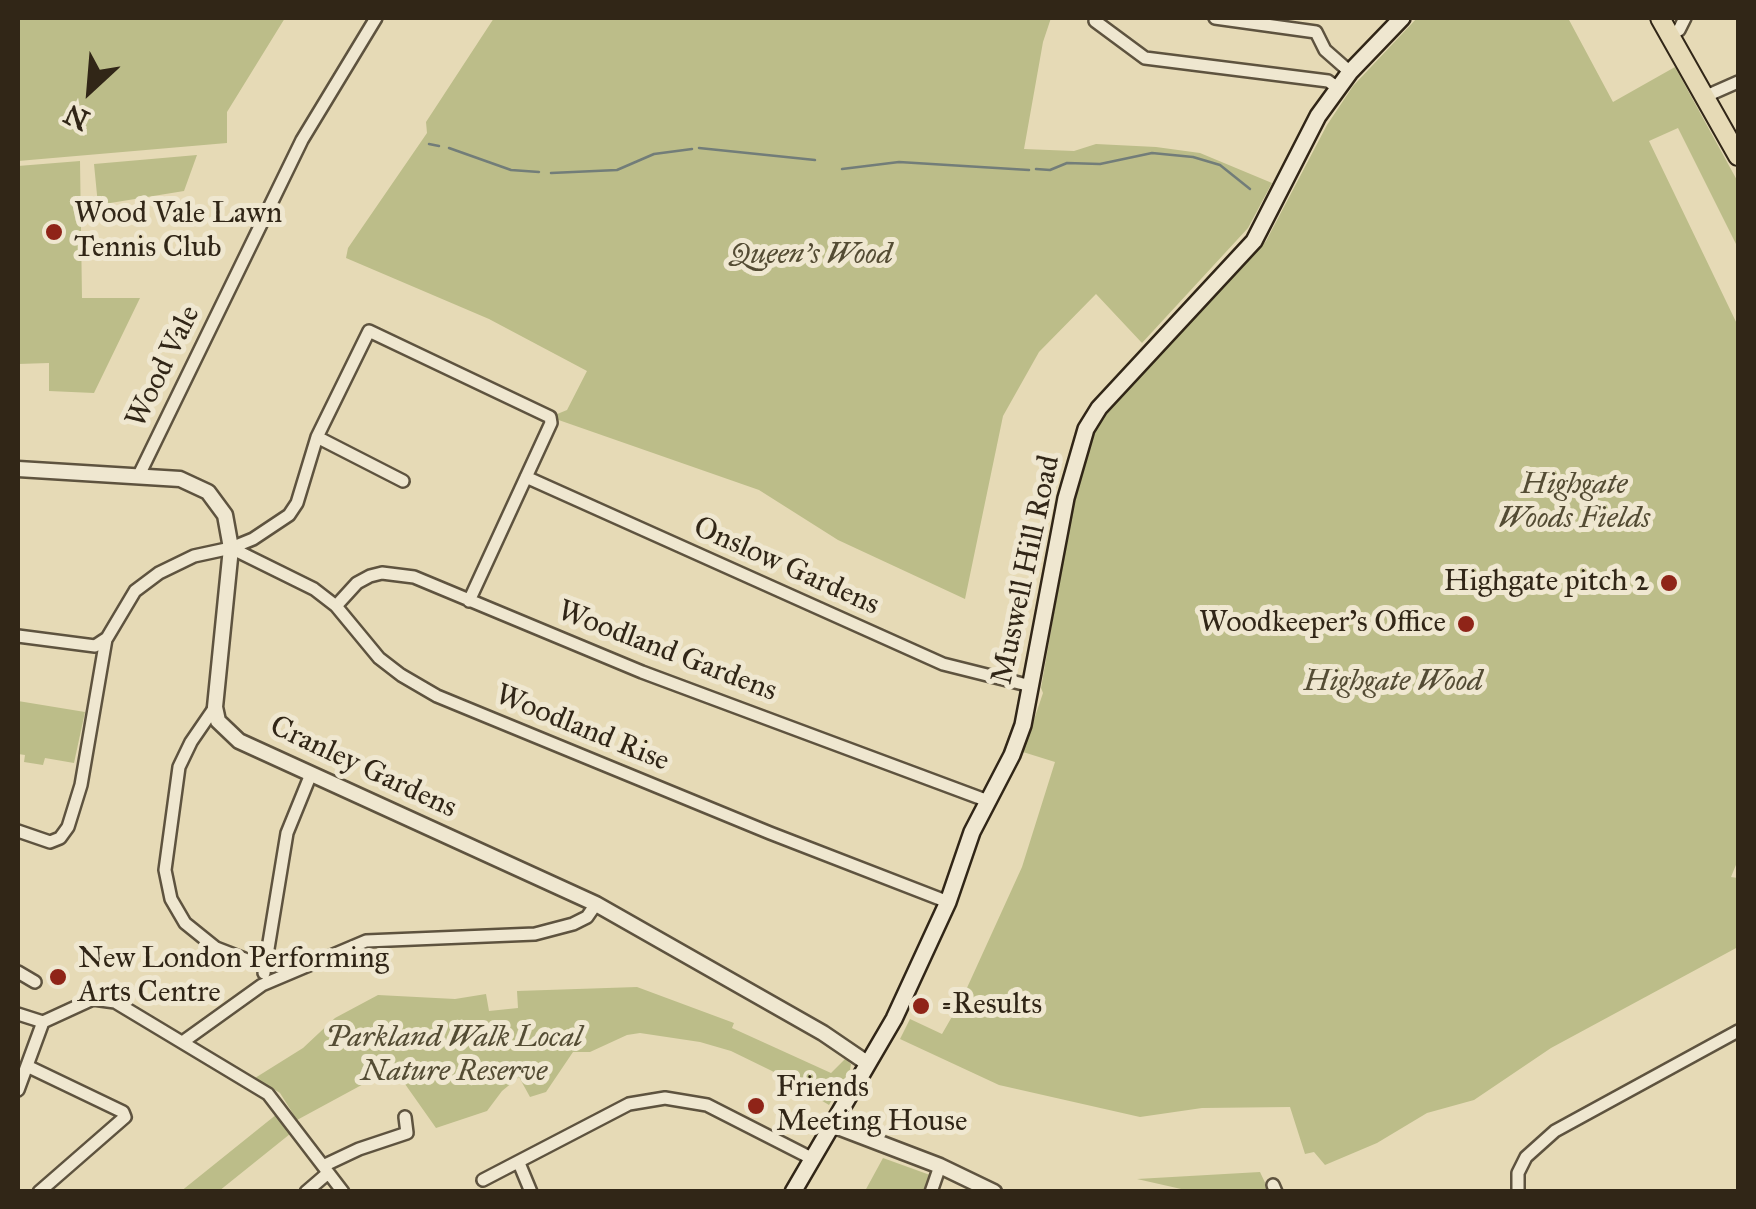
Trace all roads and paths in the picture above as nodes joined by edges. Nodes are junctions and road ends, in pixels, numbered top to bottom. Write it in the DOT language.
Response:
graph roads {
  1 [pos="376,18"];
  2 [pos="1215,18"];
  3 [pos="1402,18"];
  4 [pos="1660,18"];
  5 [pos="1685,18"];
  6 [pos="1095,21"];
  7 [pos="1670,35"];
  8 [pos="1350,72"];
  9 [pos="1738,82"];
  10 [pos="1338,88"];
  11 [pos="1704,96"];
  12 [pos="1738,156"];
  13 [pos="317,437"];
  14 [pos="18,468"];
  15 [pos="140,476"];
  16 [pos="526,477"];
  17 [pos="403,481"];
  18 [pos="231,548"];
  19 [pos="469,600"];
  20 [pos="336,606"];
  21 [pos="18,636"];
  22 [pos="104,640"];
  23 [pos="1031,686"];
  24 [pos="215,707"];
  25 [pos="311,774"];
  26 [pos="988,801"];
  27 [pos="18,832"];
  28 [pos="948,902"];
  29 [pos="596,904"];
  30 [pos="265,968"];
  31 [pos="18,972"];
  32 [pos="35,982"];
  33 [pos="262,984"];
  34 [pos="18,1014"];
  35 [pos="43,1022"];
  36 [pos="1738,1031"];
  37 [pos="184,1041"];
  38 [pos="867,1064"];
  39 [pos="27,1066"];
  40 [pos="18,1090"];
  41 [pos="406,1117"];
  42 [pos="830,1124"];
  43 [pos="811,1158"];
  44 [pos="519,1163"];
  45 [pos="940,1166"];
  46 [pos="325,1170"];
  47 [pos="483,1180"];
  48 [pos="39,1192"];
  49 [pos="306,1192"];
  50 [pos="343,1192"];
  51 [pos="531,1192"];
  52 [pos="794,1192"];
  53 [pos="930,1192"];
  54 [pos="994,1192"];
  55 [pos="1518,1192"];
  1 -- 15 [label="street, Wood Vale"];
  2 -- 8 [label="street"];
  3 -- 8 [label="main road, Muswell Hill Road"];
  4 -- 7 [label="highway"];
  5 -- 7 [label="street"];
  6 -- 10 [label="street"];
  7 -- 11 [label="highway"];
  8 -- 10 [label="main road, Muswell Hill Road"];
  9 -- 11 [label="street"];
  10 -- 23 [label="main road, Muswell Hill Road"];
  11 -- 12 [label="highway"];
  13 -- 16 [label="street"];
  13 -- 17 [label="street"];
  13 -- 18 [label="street"];
  14 -- 15 [label="street"];
  15 -- 18 [label="street"];
  16 -- 19 [label="street"];
  16 -- 23 [label="street, Onslow Gardens"];
  18 -- 20 [label="street, Woodland Rise"];
  18 -- 22 [label="street"];
  18 -- 24 [label="street"];
  19 -- 20 [label="street, Woodland Gardens"];
  19 -- 26 [label="street, Woodland Gardens"];
  20 -- 28 [label="street, Woodland Rise"];
  21 -- 22 [label="street"];
  22 -- 27 [label="street"];
  23 -- 26 [label="main road, Muswell Hill Road"];
  24 -- 25 [label="street, Cranley Gardens"];
  24 -- 30 [label="street"];
  25 -- 29 [label="street, Cranley Gardens"];
  25 -- 30 [label="street"];
  26 -- 28 [label="main road, Muswell Hill Road"];
  28 -- 38 [label="main road, Muswell Hill Road"];
  29 -- 33 [label="street"];
  29 -- 38 [label="street, Cranley Gardens"];
  30 -- 33 [label="street"];
  31 -- 32 [label="street"];
  33 -- 37 [label="street"];
  34 -- 35 [label="street"];
  35 -- 37 [label="street"];
  35 -- 39 [label="street"];
  36 -- 55 [label="street"];
  37 -- 46 [label="street"];
  38 -- 42 [label="main road, Muswell Hill Road"];
  39 -- 40 [label="street"];
  39 -- 48 [label="street"];
  41 -- 46 [label="street"];
  42 -- 43 [label="main road, Muswell Hill Road"];
  42 -- 45 [label="street"];
  43 -- 44 [label="street"];
  43 -- 52 [label="main road, Muswell Hill Road"];
  44 -- 47 [label="street"];
  44 -- 51 [label="street"];
  45 -- 53 [label="street"];
  45 -- 54 [label="street"];
  46 -- 49 [label="street"];
  46 -- 50 [label="street"];
}
